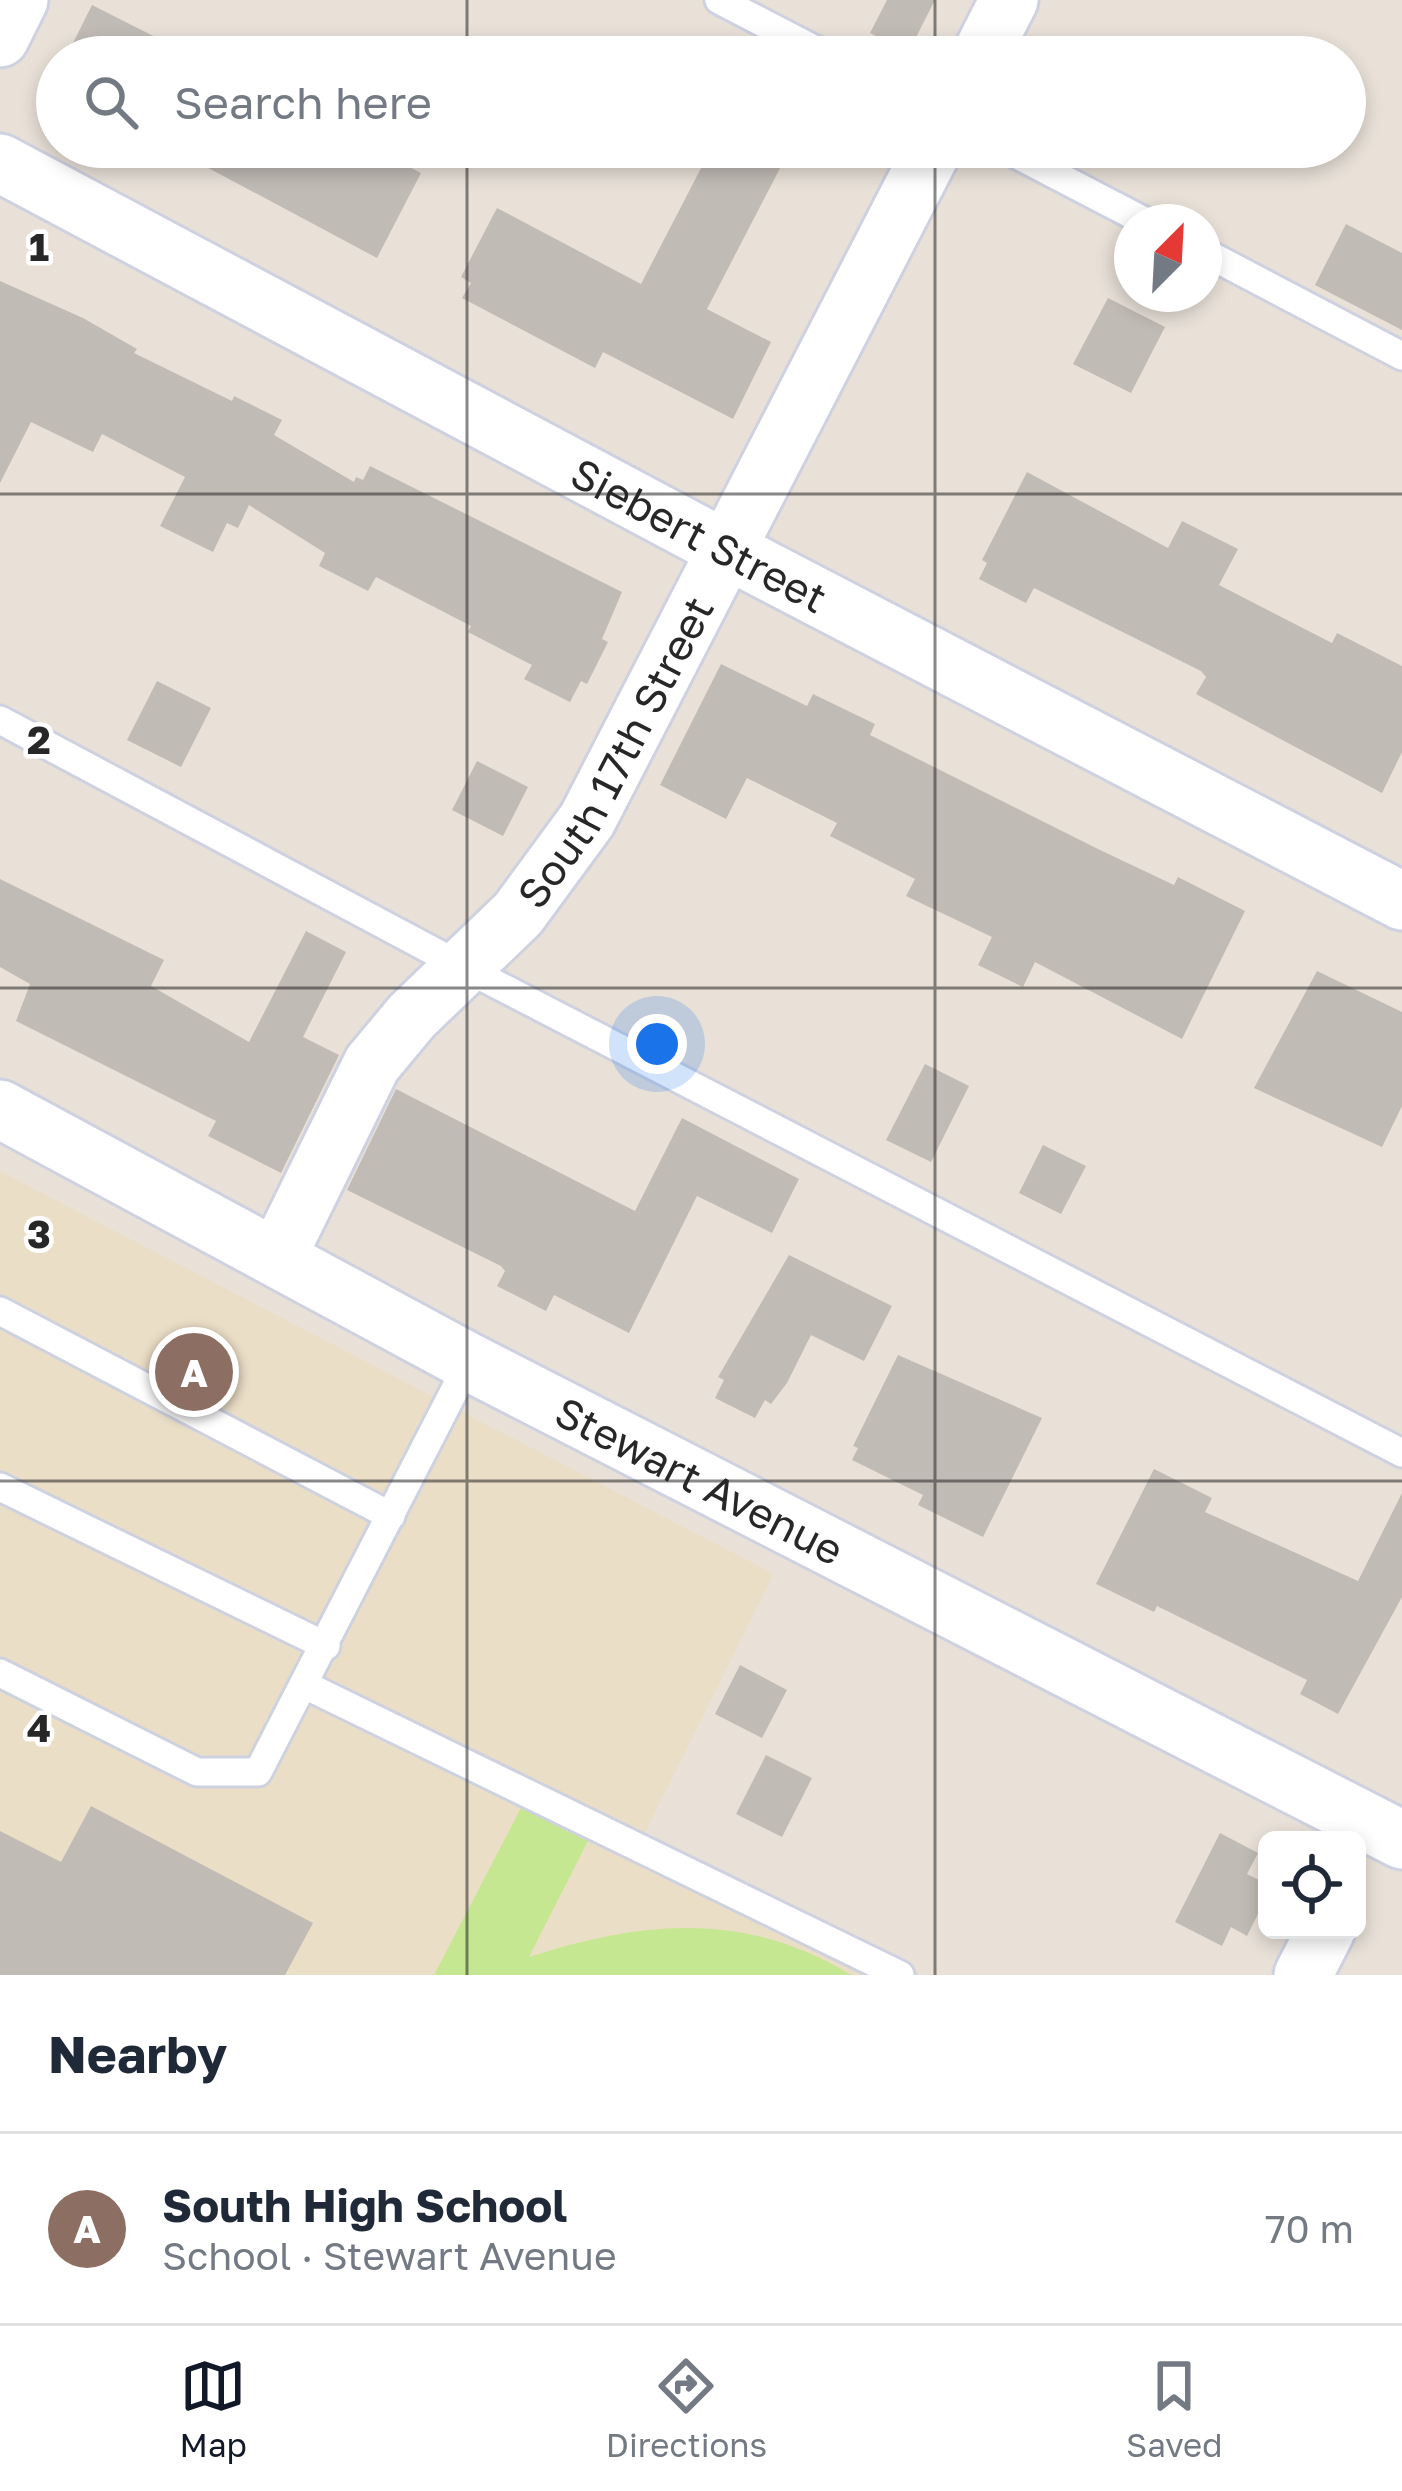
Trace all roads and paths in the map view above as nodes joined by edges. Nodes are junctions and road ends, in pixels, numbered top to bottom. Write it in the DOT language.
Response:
graph roads {
  1 [pos="20,0"];
  2 [pos="719,0"];
  3 [pos="1009,0"];
  4 [pos="788,36"];
  5 [pos="991,36"];
  6 [pos="0,38"];
  7 [pos="0,163"];
  8 [pos="923,168"];
  9 [pos="1042,168"];
  10 [pos="1114,205"];
  11 [pos="1222,262"];
  12 [pos="1402,356"];
  13 [pos="727,550"];
  14 [pos="0,720"];
  15 [pos="1402,901"];
  16 [pos="463,967"];
  17 [pos="0,1109"];
  18 [pos="278,1255"];
  19 [pos="0,1311"];
  20 [pos="469,1362"];
  21 [pos="1402,1453"];
  22 [pos="0,1487"];
  23 [pos="391,1516"];
  24 [pos="326,1646"];
  25 [pos="0,1673"];
  26 [pos="305,1685"];
  27 [pos="1386,1835"];
  28 [pos="1321,1939"];
  29 [pos="900,1975"];
  30 [pos="1303,1975"];
  1 -- 6 [label="street"];
  2 -- 4 [label="lane"];
  3 -- 5 [label="street"];
  7 -- 13 [label="street, Siebert Street"];
  8 -- 13 [label="street, South 17th Street"];
  9 -- 10 [label="lane"];
  11 -- 12 [label="lane"];
  13 -- 15 [label="street, Siebert Street"];
  13 -- 16 [label="street, South 17th Street"];
  14 -- 16 [label="lane"];
  16 -- 18 [label="street, South 17th Street"];
  16 -- 21 [label="lane"];
  17 -- 18 [label="street, Stewart Avenue"];
  18 -- 20 [label="street, Stewart Avenue"];
  19 -- 23 [label="lane"];
  20 -- 23 [label="lane"];
  20 -- 27 [label="street, Stewart Avenue"];
  22 -- 24 [label="lane"];
  23 -- 24 [label="lane"];
  24 -- 26 [label="lane"];
  25 -- 26 [label="lane"];
  26 -- 29 [label="lane"];
  28 -- 30 [label="street"];
}
